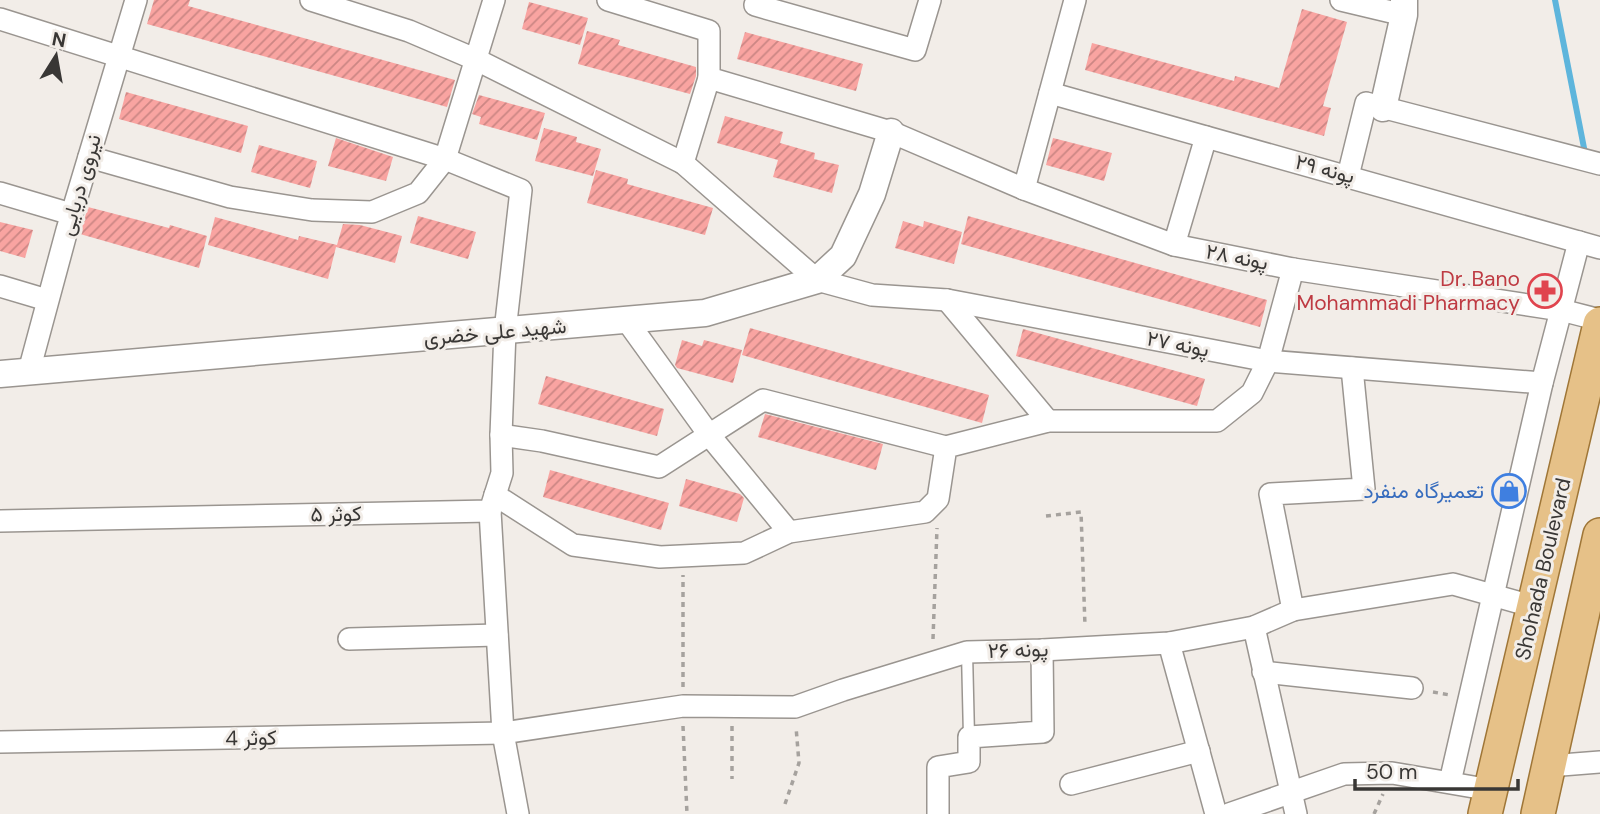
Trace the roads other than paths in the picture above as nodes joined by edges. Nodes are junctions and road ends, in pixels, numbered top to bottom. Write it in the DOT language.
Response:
graph roads {
  1 [pos="136,0"];
  2 [pos="311,0"];
  3 [pos="494,0"];
  4 [pos="608,0"];
  5 [pos="930,0"];
  6 [pos="1074,0"];
  7 [pos="1341,0"];
  8 [pos="755,5"];
  9 [pos="1404,7"];
  10 [pos="0,19"];
  11 [pos="118,55"];
  12 [pos="477,60"];
  13 [pos="709,78"];
  14 [pos="1050,93"];
  15 [pos="1383,107"];
  16 [pos="891,132"];
  17 [pos="1206,136"];
  18 [pos="89,157"];
  19 [pos="445,159"];
  20 [pos="683,163"];
  21 [pos="1600,164"];
  22 [pos="1348,176"];
  23 [pos="1024,189"];
  24 [pos="0,193"];
  25 [pos="71,214"];
  26 [pos="1174,245"];
  27 [pos="1590,245"];
  28 [pos="1293,269"];
  29 [pos="817,280"];
  30 [pos="0,286"];
  31 [pos="47,300"];
  32 [pos="947,300"];
  33 [pos="1561,310"];
  34 [pos="627,321"];
  35 [pos="1600,322"];
  36 [pos="505,331"];
  37 [pos="1268,361"];
  38 [pos="1352,368"];
  39 [pos="29,371"];
  40 [pos="0,374"];
  41 [pos="1542,383"];
  42 [pos="1048,421"];
  43 [pos="501,435"];
  44 [pos="710,436"];
  45 [pos="946,447"];
  46 [pos="492,503"];
  47 [pos="0,521"];
  48 [pos="789,532"];
  49 [pos="1600,535"];
  50 [pos="1595,581"];
  51 [pos="1492,595"];
  52 [pos="1535,607"];
  53 [pos="1293,610"];
  54 [pos="1254,627"];
  55 [pos="497,635"];
  56 [pos="349,639"];
  57 [pos="1169,643"];
  58 [pos="1042,650"];
  59 [pos="967,652"];
  60 [pos="1263,672"];
  61 [pos="1412,688"];
  62 [pos="503,733"];
  63 [pos="969,737"];
  64 [pos="0,742"];
  65 [pos="1199,751"];
  66 [pos="1600,762"];
  67 [pos="1549,766"];
  68 [pos="1450,782"];
  69 [pos="1072,784"];
  70 [pos="1292,792"];
  71 [pos="1488,802"];
  72 [pos="518,814"];
  73 [pos="938,814"];
  74 [pos="1216,814"];
  75 [pos="1229,814"];
  76 [pos="1296,814"];
  77 [pos="1538,814"];
  1 -- 11 [label="street, نیروی دریایی"];
  2 -- 12 [label="street"];
  3 -- 12 [label="street"];
  4 -- 13 [label="street"];
  5 -- 8 [label="street"];
  6 -- 14 [label="street"];
  7 -- 9 [label="street"];
  9 -- 15 [label="street"];
  10 -- 11 [label="street"];
  11 -- 18 [label="street, نیروی دریایی"];
  11 -- 19 [label="street"];
  12 -- 19 [label="street"];
  12 -- 20 [label="street"];
  13 -- 16 [label="street, پونه ۲۸"];
  13 -- 20 [label="street"];
  14 -- 17 [label="street, پونه ۲۹"];
  14 -- 23 [label="street"];
  15 -- 21 [label="street"];
  15 -- 22 [label="street"];
  16 -- 23 [label="street, پونه ۲۸"];
  16 -- 29 [label="street, شهید علی خضری"];
  17 -- 22 [label="street, پونه ۲۹"];
  17 -- 26 [label="street"];
  18 -- 19 [label="street"];
  18 -- 25 [label="street, نیروی دریایی"];
  19 -- 36 [label="street"];
  20 -- 29 [label="street"];
  22 -- 27 [label="street, پونه ۲۹"];
  23 -- 26 [label="street, پونه ۲۸"];
  24 -- 25 [label="street"];
  25 -- 31 [label="street, نیروی دریایی"];
  26 -- 28 [label="street, پونه ۲۸"];
  27 -- 33 [label="street"];
  28 -- 33 [label="street, پونه ۲۸"];
  28 -- 37 [label="street"];
  29 -- 32 [label="street, پونه ۲۷"];
  29 -- 34 [label="street, شهید علی خضری"];
  30 -- 31 [label="street"];
  31 -- 39 [label="street, نیروی دریایی"];
  32 -- 37 [label="street, پونه ۲۷"];
  32 -- 42 [label="street"];
  33 -- 35 [label="street, پونه ۲۸"];
  33 -- 41 [label="street"];
  34 -- 36 [label="street, شهید علی خضری"];
  34 -- 44 [label="street"];
  35 -- 52 [label="main road, Shohada Boulevard"];
  36 -- 39 [label="street, شهید علی خضری"];
  36 -- 43 [label="street"];
  37 -- 38 [label="street, پونه ۲۷"];
  37 -- 42 [label="street"];
  38 -- 41 [label="street, پونه ۲۷"];
  38 -- 53 [label="street"];
  39 -- 40 [label="street, شهید علی خضری"];
  41 -- 51 [label="street"];
  42 -- 45 [label="street"];
  43 -- 44 [label="street"];
  43 -- 46 [label="street"];
  44 -- 45 [label="street"];
  44 -- 48 [label="street"];
  45 -- 48 [label="street"];
  46 -- 47 [label="street, کوثر ۵"];
  46 -- 48 [label="street"];
  46 -- 55 [label="street"];
  49 -- 50 [label="main road"];
  50 -- 67 [label="main road"];
  51 -- 52 [label="street, پونه ۲۶"];
  51 -- 53 [label="street, پونه ۲۶"];
  51 -- 68 [label="street"];
  52 -- 71 [label="main road, Shohada Boulevard"];
  53 -- 54 [label="street, پونه ۲۶"];
  54 -- 57 [label="street, پونه ۲۶"];
  54 -- 60 [label="street"];
  55 -- 56 [label="street"];
  55 -- 62 [label="street"];
  57 -- 58 [label="street, پونه ۲۶"];
  57 -- 65 [label="street"];
  58 -- 59 [label="street, پونه ۲۶"];
  58 -- 63 [label="street"];
  59 -- 62 [label="street, پونه ۲۶"];
  59 -- 63 [label="lane"];
  60 -- 61 [label="street"];
  60 -- 70 [label="street"];
  62 -- 64 [label="street, کوثر 4"];
  62 -- 72 [label="street"];
  63 -- 73 [label="street"];
  65 -- 69 [label="street"];
  65 -- 74 [label="street"];
  66 -- 67 [label="street"];
  67 -- 77 [label="main road"];
  68 -- 70 [label="street"];
  68 -- 71 [label="street"];
  70 -- 75 [label="street"];
  70 -- 76 [label="street"];
}
